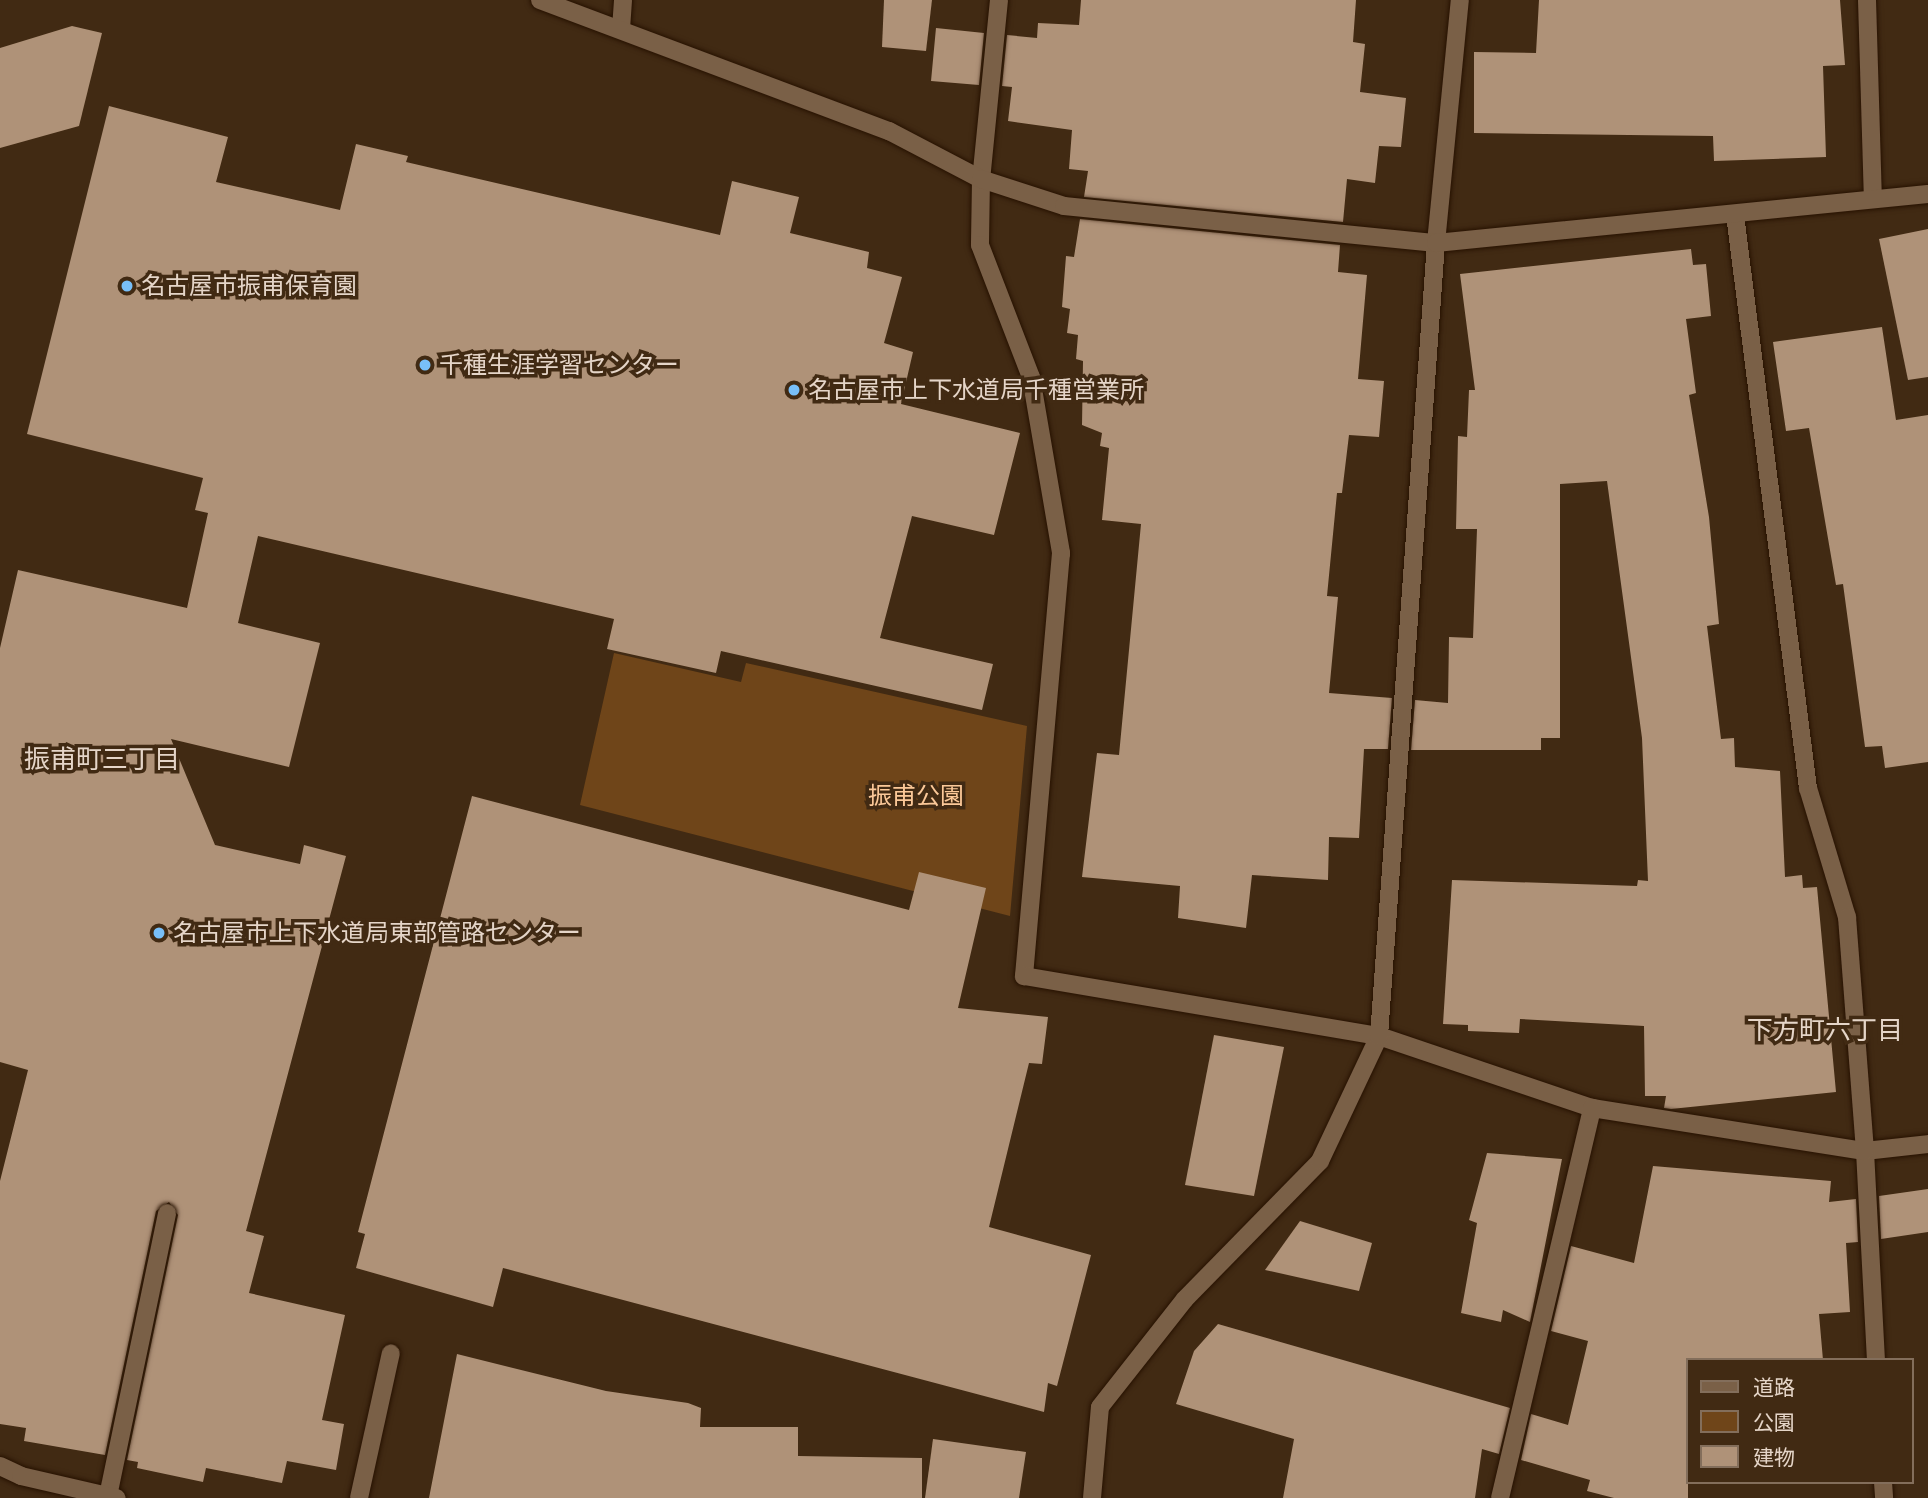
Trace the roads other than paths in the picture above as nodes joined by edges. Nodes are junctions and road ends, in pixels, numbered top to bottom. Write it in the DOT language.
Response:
graph roads {
  1 [pos="540,0"];
  2 [pos="623,0"];
  3 [pos="999,0"];
  4 [pos="1460,0"];
  5 [pos="1867,0"];
  6 [pos="621,29"];
  7 [pos="981,179"];
  8 [pos="1928,194"];
  9 [pos="1873,199"];
  10 [pos="1735,215"];
  11 [pos="1436,243"];
  12 [pos="1379,1036"];
  13 [pos="1592,1108"];
  14 [pos="1928,1144"];
  15 [pos="1865,1151"];
  16 [pos="167,1213"];
  17 [pos="391,1353"];
  18 [pos="1876,1358"];
  19 [pos="0,1466"];
  20 [pos="112,1497"];
  21 [pos="359,1498"];
  22 [pos="1092,1498"];
  23 [pos="1500,1498"];
  1 -- 6 [label="street"];
  2 -- 6 [label="street"];
  3 -- 7 [label="street"];
  4 -- 11 [label="street"];
  5 -- 9 [label="street"];
  6 -- 7 [label="street"];
  7 -- 11 [label="street"];
  7 -- 12 [label="street"];
  8 -- 9 [label="street"];
  9 -- 10 [label="street"];
  10 -- 11 [label="street"];
  10 -- 15 [label="street"];
  11 -- 12 [label="street"];
  12 -- 13 [label="street"];
  12 -- 22 [label="street"];
  13 -- 15 [label="street"];
  13 -- 23 [label="street"];
  14 -- 15 [label="street"];
  15 -- 18 [label="street"];
  16 -- 20 [label="street"];
  17 -- 21 [label="street"];
  19 -- 20 [label="street"];
}
